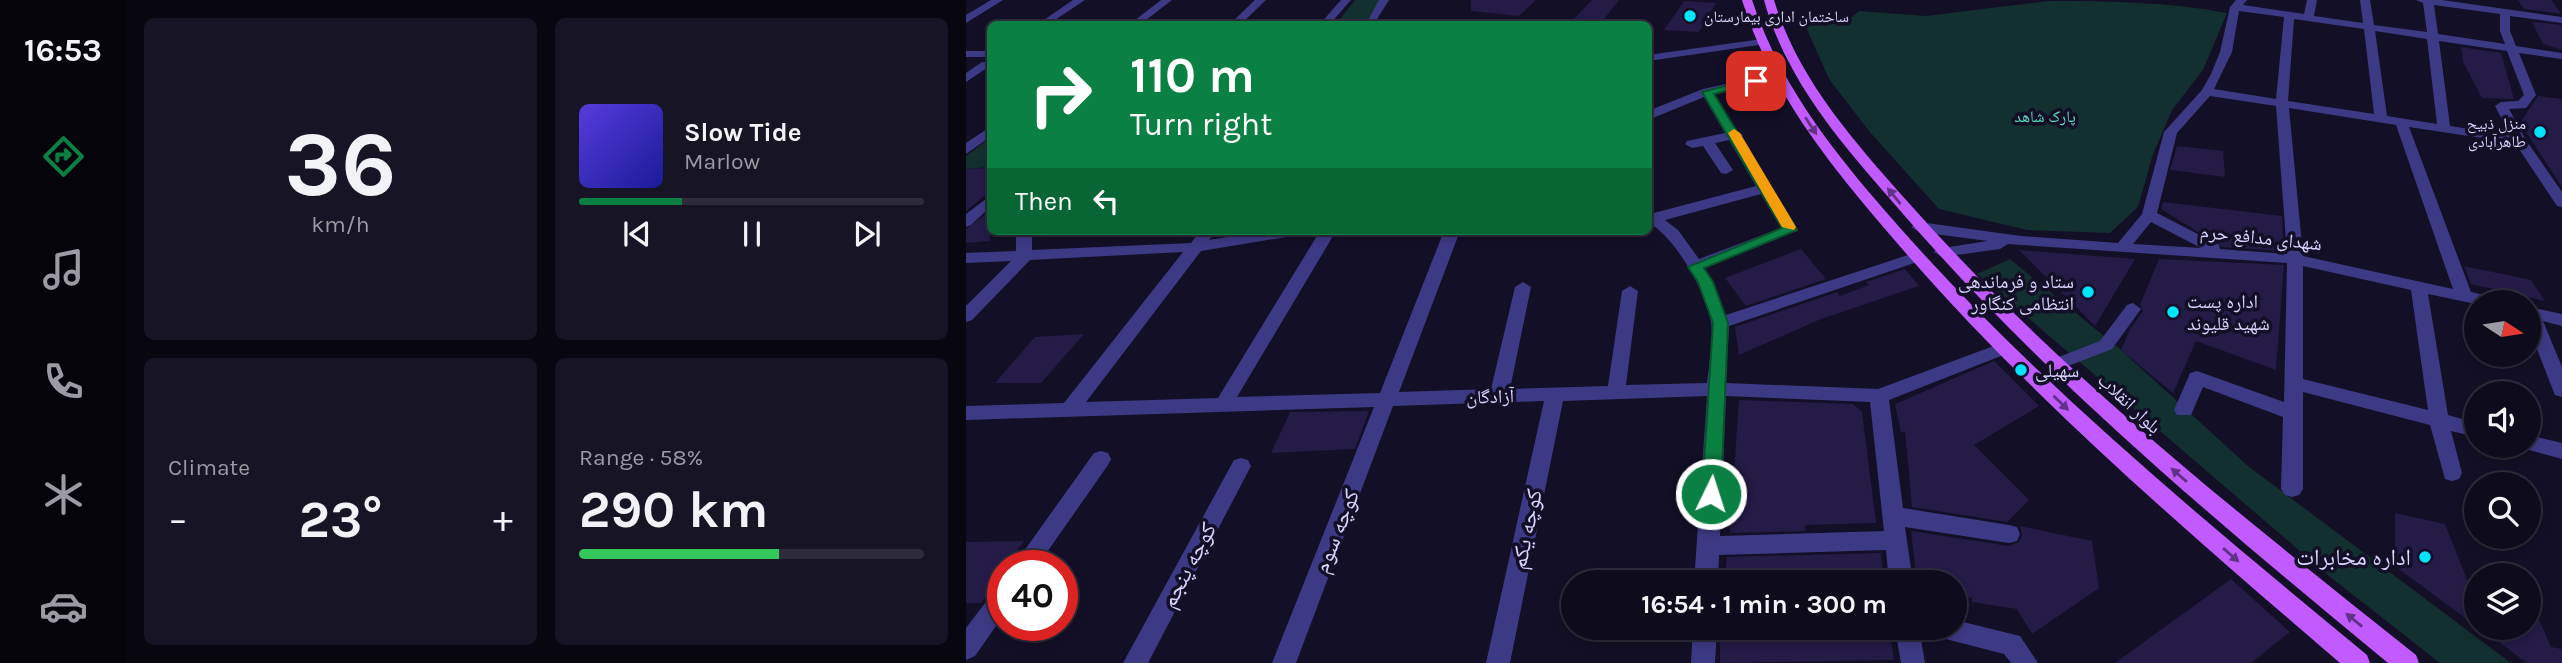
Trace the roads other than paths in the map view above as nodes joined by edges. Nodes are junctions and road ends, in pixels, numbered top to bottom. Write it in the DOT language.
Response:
graph roads {
  1 [pos="998,0"];
  2 [pos="1080,0"];
  3 [pos="1167,0"];
  4 [pos="1261,0"];
  5 [pos="1346,0"];
  6 [pos="1384,0"];
  7 [pos="1747,0"];
  8 [pos="1769,0"];
  9 [pos="2312,0"];
  10 [pos="2365,0"];
  11 [pos="2426,0"];
  12 [pos="2239,4"];
  13 [pos="2505,12"];
  14 [pos="2289,15"];
  15 [pos="2308,18"];
  16 [pos="966,20"];
  17 [pos="2562,20"];
  18 [pos="1048,21"];
  19 [pos="1139,21"];
  20 [pos="1238,21"];
  21 [pos="1328,21"];
  22 [pos="1371,21"];
  23 [pos="2369,27"];
  24 [pos="2433,37"];
  25 [pos="1762,42"];
  26 [pos="2511,49"];
  27 [pos="966,54"];
  28 [pos="2562,56"];
  29 [pos="1652,57"];
  30 [pos="987,60"];
  31 [pos="987,61"];
  32 [pos="987,62"];
  33 [pos="966,64"];
  34 [pos="1780,76"];
  35 [pos="966,78"];
  36 [pos="1707,92"];
  37 [pos="2207,92"];
  38 [pos="2282,103"];
  39 [pos="1652,114"];
  40 [pos="2381,118"];
  41 [pos="2401,122"];
  42 [pos="2444,128"];
  43 [pos="987,133"];
  44 [pos="1736,135"];
  45 [pos="2519,140"];
  46 [pos="966,150"];
  47 [pos="1726,170"];
  48 [pos="1766,188"];
  49 [pos="987,203"];
  50 [pos="2562,203"];
  51 [pos="2149,215"];
  52 [pos="1652,217"];
  53 [pos="1652,218"];
  54 [pos="966,222"];
  55 [pos="1919,227"];
  56 [pos="1894,232"];
  57 [pos="1024,235"];
  58 [pos="1205,235"];
  59 [pos="1268,235"];
  60 [pos="1326,235"];
  61 [pos="1450,235"];
  62 [pos="2021,241"];
  63 [pos="2123,246"];
  64 [pos="1196,247"];
  65 [pos="1942,252"];
  66 [pos="2222,252"];
  67 [pos="1024,257"];
  68 [pos="1917,257"];
  69 [pos="966,258"];
  70 [pos="2295,259"];
  71 [pos="1696,267"];
  72 [pos="2418,284"];
  73 [pos="1523,287"];
  74 [pos="1630,291"];
  75 [pos="2463,294"];
  76 [pos="2133,309"];
  77 [pos="2541,315"];
  78 [pos="966,316"];
  79 [pos="2562,320"];
  80 [pos="1720,323"];
  81 [pos="2541,339"];
  82 [pos="2005,348"];
  83 [pos="2057,364"];
  84 [pos="2294,383"];
  85 [pos="1718,389"];
  86 [pos="2562,390"];
  87 [pos="1616,392"];
  88 [pos="1555,394"];
  89 [pos="1499,396"];
  90 [pos="1880,396"];
  91 [pos="1388,400"];
  92 [pos="1223,405"];
  93 [pos="1069,410"];
  94 [pos="2184,410"];
  95 [pos="2293,412"];
  96 [pos="966,413"];
  97 [pos="2439,421"];
  98 [pos="2464,427"];
  99 [pos="2541,446"];
  100 [pos="2562,451"];
  101 [pos="1101,459"];
  102 [pos="1241,466"];
  103 [pos="2452,473"];
  104 [pos="2292,489"];
  105 [pos="1895,516"];
  106 [pos="2009,534"];
  107 [pos="1895,540"];
  108 [pos="1708,545"];
  109 [pos="1036,550"];
  110 [pos="1707,570"];
  111 [pos="1899,570"];
  112 [pos="987,619"];
  113 [pos="1967,634"];
  114 [pos="1704,640"];
  115 [pos="1909,640"];
  116 [pos="966,648"];
  117 [pos="1135,663"];
  118 [pos="1284,663"];
  119 [pos="1498,663"];
  120 [pos="1703,663"];
  121 [pos="1913,663"];
  122 [pos="2026,663"];
  123 [pos="2358,663"];
  124 [pos="2407,663"];
  1 -- 16 [label="street"];
  2 -- 18 [label="street"];
  3 -- 19 [label="street"];
  4 -- 20 [label="street"];
  5 -- 21 [label="street"];
  6 -- 22 [label="street"];
  7 -- 25 [label="main road"];
  55 -- 8 [label="main road, بلوار انقلاب, one-way"];
  9 -- 15 [label="street"];
  10 -- 23 [label="street"];
  11 -- 13 [label="street"];
  11 -- 24 [label="street"];
  12 -- 14 [label="street"];
  12 -- 37 [label="street"];
  13 -- 17 [label="street"];
  13 -- 26 [label="street"];
  14 -- 15 [label="street"];
  14 -- 38 [label="street"];
  15 -- 23 [label="street"];
  23 -- 24 [label="street"];
  23 -- 40 [label="street"];
  24 -- 26 [label="street"];
  24 -- 42 [label="street"];
  25 -- 29 [label="street"];
  25 -- 34 [label="main road"];
  26 -- 28 [label="street"];
  26 -- 45 [label="street"];
  27 -- 30 [label="street"];
  31 -- 33 [label="street"];
  32 -- 35 [label="street"];
  34 -- 36 [label="street"];
  34 -- 56 [label="main road, one-way"];
  36 -- 39 [label="street"];
  36 -- 44 [label="street"];
  37 -- 38 [label="street"];
  37 -- 51 [label="street"];
  38 -- 40 [label="street"];
  38 -- 70 [label="street"];
  40 -- 41 [label="street"];
  41 -- 42 [label="street"];
  41 -- 75 [label="street"];
  42 -- 45 [label="street"];
  43 -- 46 [label="street"];
  44 -- 47 [label="street"];
  44 -- 48 [label="street"];
  45 -- 50 [label="street"];
  48 -- 52 [label="street"];
  48 -- 71 [label="street"];
  49 -- 54 [label="street"];
  51 -- 63 [label="street"];
  51 -- 66 [label="street"];
  53 -- 71 [label="street"];
  55 -- 56 [label="main road"];
  55 -- 62 [label="street"];
  55 -- 65 [label="main road, بلوار انقلاب"];
  56 -- 68 [label="main road"];
  57 -- 67 [label="street"];
  58 -- 64 [label="street"];
  59 -- 64 [label="street"];
  60 -- 92 [label="street"];
  61 -- 91 [label="street, کوچه سوم"];
  62 -- 63 [label="street, شهدای مدافع حرم"];
  62 -- 65 [label="street"];
  63 -- 66 [label="street, شهدای مدافع حرم"];
  64 -- 67 [label="street"];
  64 -- 93 [label="street"];
  65 -- 68 [label="main road"];
  65 -- 83 [label="main road, بلوار انقلاب"];
  66 -- 70 [label="street, شهدای مدافع حرم"];
  67 -- 69 [label="street"];
  67 -- 78 [label="street"];
  68 -- 80 [label="street"];
  68 -- 82 [label="main road"];
  70 -- 72 [label="street, شهدای مدافع حرم"];
  70 -- 84 [label="street"];
  71 -- 80 [label="street"];
  72 -- 75 [label="street, شهدای مدافع حرم"];
  72 -- 97 [label="street"];
  73 -- 89 [label="street"];
  74 -- 87 [label="street"];
  76 -- 83 [label="street"];
  77 -- 79 [label="street"];
  80 -- 85 [label="street"];
  81 -- 86 [label="street"];
  82 -- 90 [label="street, آزادگان"];
  82 -- 123 [label="main road, one-way"];
  124 -- 83 [label="main road, بلوار انقلاب, one-way"];
  84 -- 95 [label="street"];
  84 -- 97 [label="street"];
  85 -- 87 [label="street, آزادگان"];
  85 -- 90 [label="street, آزادگان"];
  85 -- 108 [label="street"];
  87 -- 88 [label="street, آزادگان"];
  88 -- 89 [label="street, آزادگان"];
  88 -- 119 [label="street, کوچه یکم"];
  89 -- 91 [label="street, آزادگان"];
  90 -- 105 [label="street"];
  91 -- 92 [label="street, آزادگان"];
  91 -- 118 [label="street, کوچه سوم"];
  92 -- 93 [label="street, آزادگان"];
  93 -- 96 [label="street, آزادگان"];
  94 -- 95 [label="street"];
  95 -- 104 [label="street"];
  97 -- 98 [label="street"];
  97 -- 103 [label="street"];
  99 -- 100 [label="street"];
  101 -- 109 [label="street"];
  102 -- 117 [label="street, کوچه پنجم"];
  105 -- 106 [label="street"];
  105 -- 107 [label="street"];
  107 -- 108 [label="street"];
  107 -- 111 [label="street"];
  108 -- 110 [label="street"];
  112 -- 116 [label="street"];
  113 -- 122 [label="street"];
  114 -- 120 [label="street"];
  115 -- 121 [label="street"];
}
